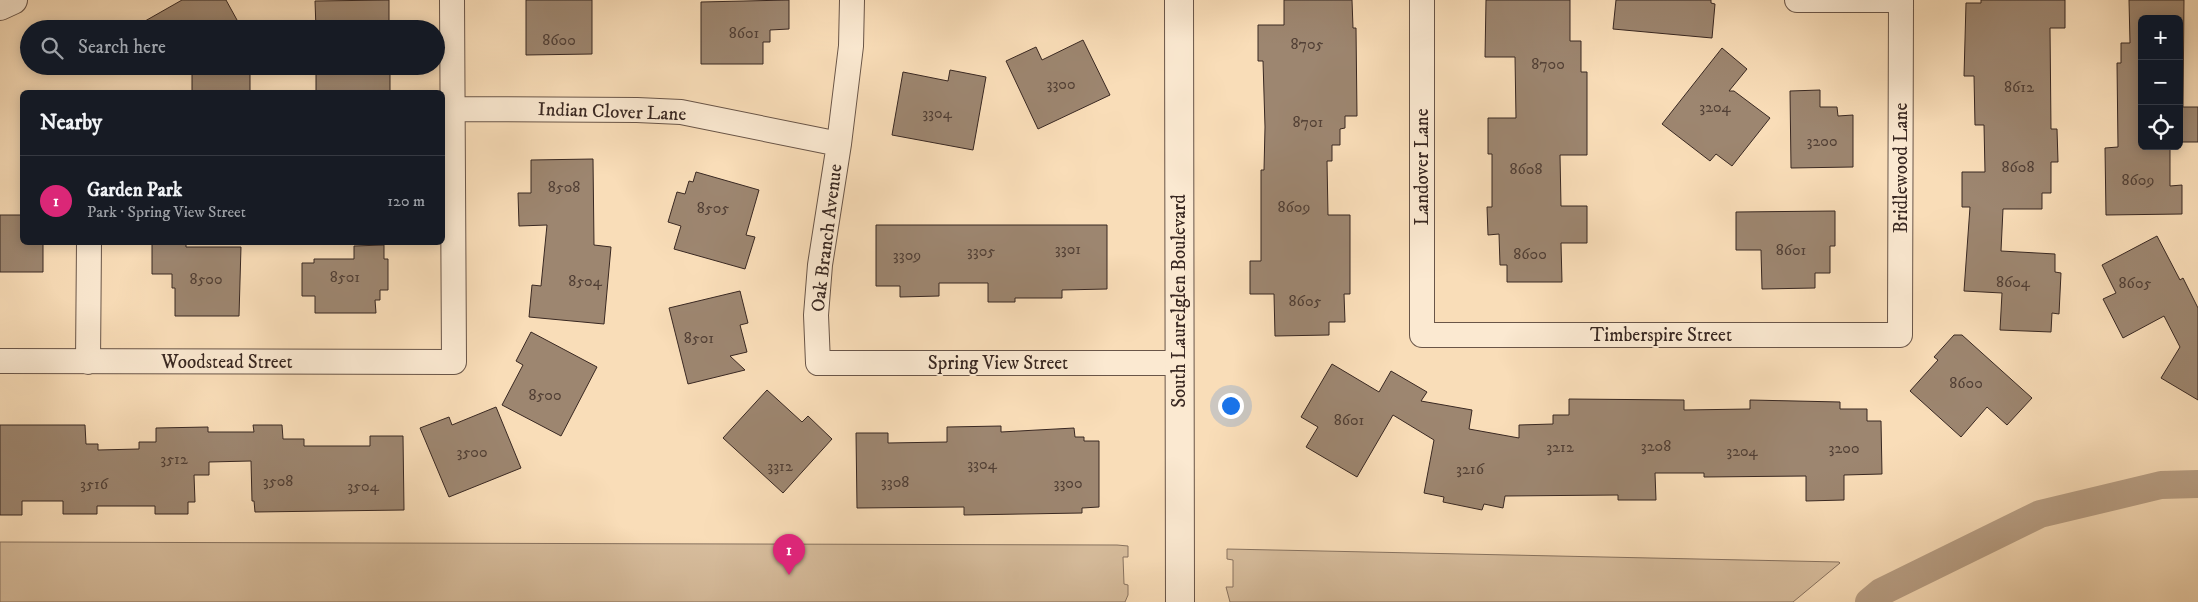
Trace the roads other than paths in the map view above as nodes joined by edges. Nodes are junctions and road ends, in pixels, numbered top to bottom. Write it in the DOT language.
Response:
graph roads {
  1 [pos="13,0"];
  2 [pos="452,0"];
  3 [pos="852,0"];
  4 [pos="1179,0"];
  5 [pos="1422,0"];
  6 [pos="1797,0"];
  7 [pos="1901,0"];
  8 [pos="0,6"];
  9 [pos="454,109"];
  10 [pos="768,130"];
  11 [pos="839,144"];
  12 [pos="89,245"];
  13 [pos="1422,335"];
  14 [pos="1900,335"];
  15 [pos="0,361"];
  16 [pos="88,362"];
  17 [pos="818,363"];
  18 [pos="1178,363"];
  19 [pos="1180,602"];
  1 -- 8 [label="street"];
  2 -- 9 [label="street"];
  3 -- 11 [label="street, Oak Branch Avenue"];
  4 -- 18 [label="street, South Laurelglen Boulevard"];
  5 -- 13 [label="street, Landover Lane"];
  6 -- 7 [label="street"];
  7 -- 14 [label="street, Bridlewood Lane"];
  9 -- 10 [label="street, Indian Clover Lane"];
  9 -- 16 [label="street, Woodstead Street"];
  10 -- 11 [label="street, Oak Branch Avenue"];
  11 -- 17 [label="street, Oak Branch Avenue"];
  12 -- 16 [label="street"];
  13 -- 14 [label="street, Timberspire Street"];
  15 -- 16 [label="street, Woodstead Street"];
  17 -- 18 [label="street, Spring View Street"];
  18 -- 19 [label="street, South Laurelglen Boulevard"];
}
